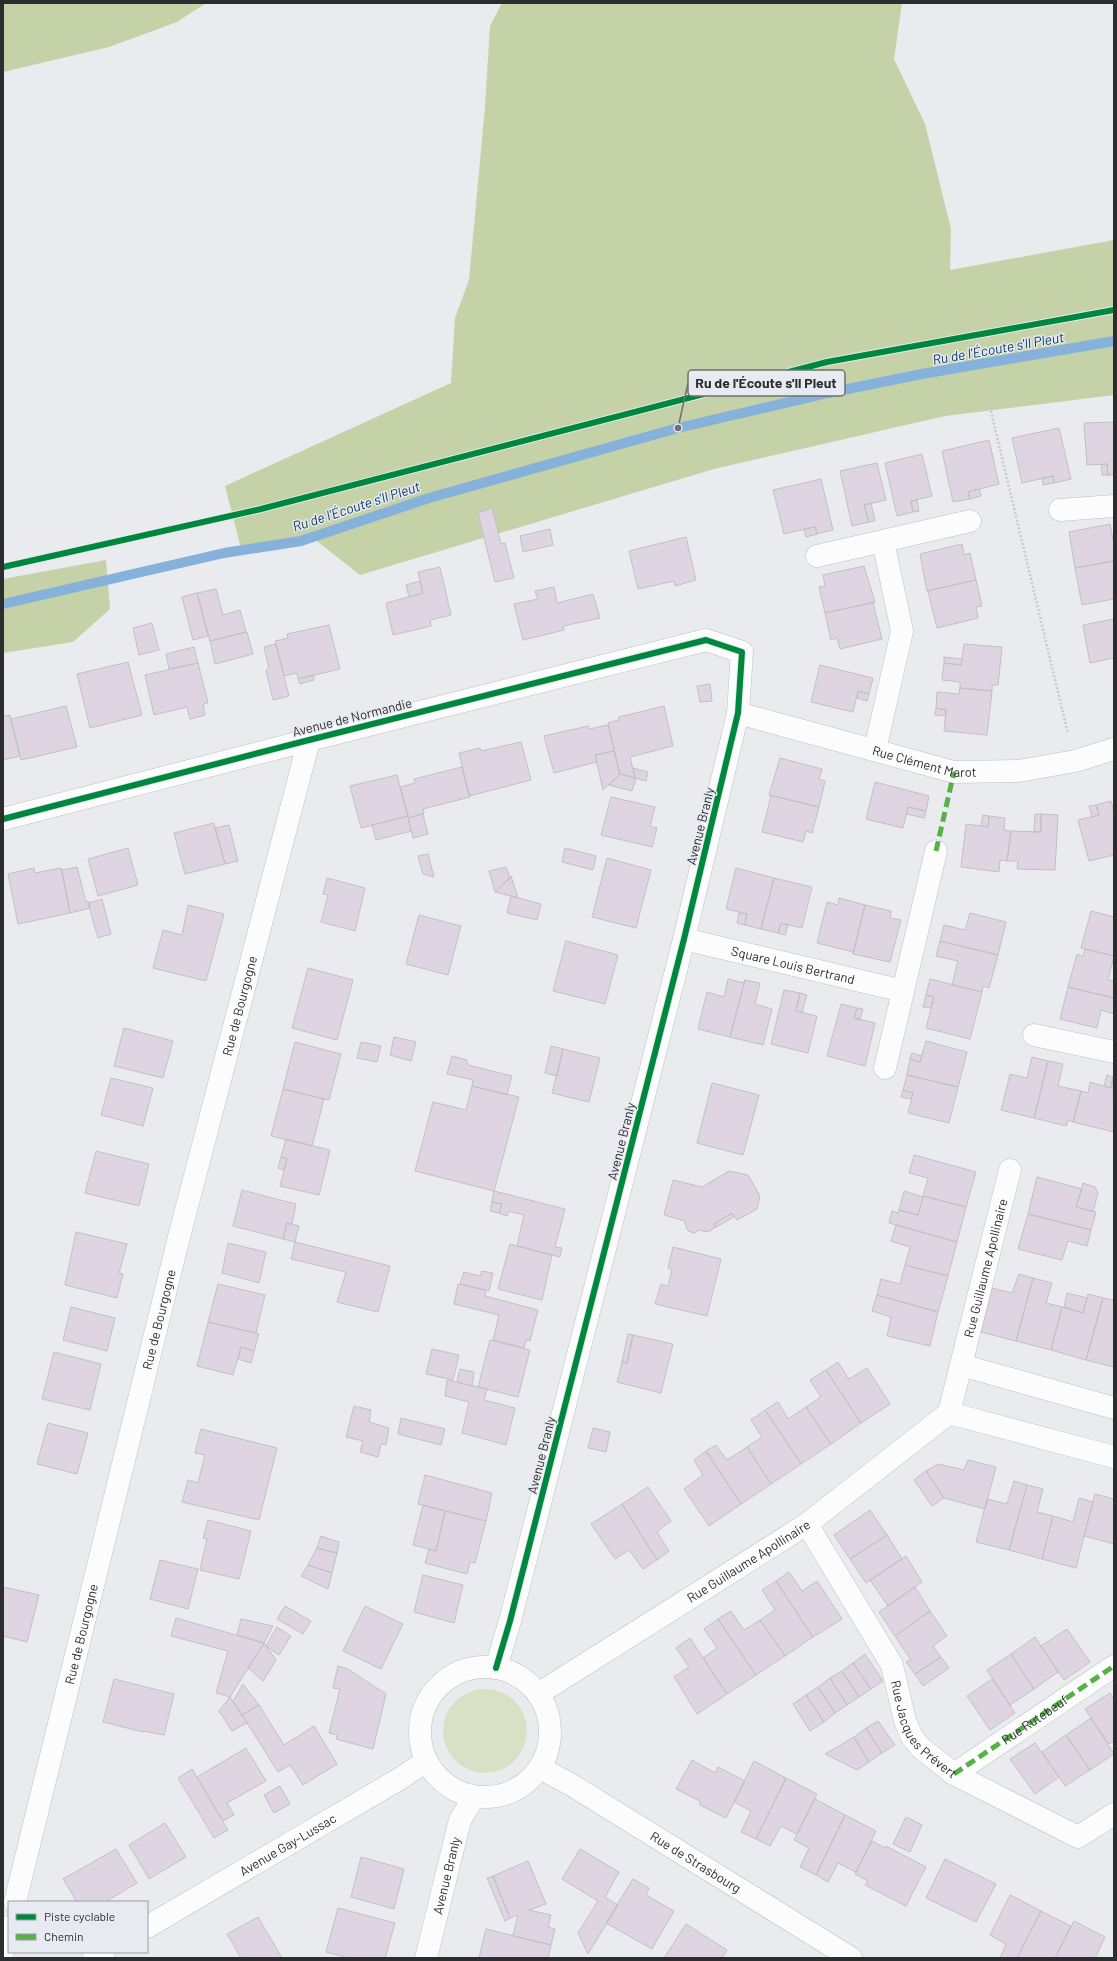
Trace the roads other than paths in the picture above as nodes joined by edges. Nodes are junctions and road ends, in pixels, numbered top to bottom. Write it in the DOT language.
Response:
graph roads {
  1 [pos="1114,506"];
  2 [pos="1060,510"];
  3 [pos="970,521"];
  4 [pos="883,541"];
  5 [pos="817,556"];
  6 [pos="706,640"];
  7 [pos="738,714"];
  8 [pos="308,740"];
  9 [pos="1114,749"];
  10 [pos="875,750"];
  11 [pos="3,819"];
  12 [pos="936,851"];
  13 [pos="684,939"];
  14 [pos="903,991"];
  15 [pos="1034,1035"];
  16 [pos="1114,1052"];
  17 [pos="885,1068"];
  18 [pos="1010,1170"];
  19 [pos="961,1365"];
  20 [pos="1114,1408"];
  21 [pos="949,1413"];
  22 [pos="1114,1457"];
  23 [pos="807,1524"];
  24 [pos="1114,1666"];
  25 [pos="496,1668"];
  26 [pos="538,1694"];
  27 [pos="426,1761"];
  28 [pos="540,1768"];
  29 [pos="954,1774"];
  30 [pos="474,1797"];
  31 [pos="1114,1814"];
  32 [pos="15,1901"];
  33 [pos="148,1926"];
  34 [pos="8,1931"];
  35 [pos="3,1952"];
  36 [pos="844,1956"];
  37 [pos="426,1958"];
  1 -- 2 [label="street"];
  3 -- 4 [label="street"];
  4 -- 5 [label="street"];
  4 -- 10 [label="street"];
  6 -- 7 [label="street, Avenue Branly"];
  6 -- 8 [label="street, Avenue de Normandie"];
  7 -- 10 [label="street, Rue Clément Marot"];
  7 -- 13 [label="street, Avenue Branly"];
  8 -- 11 [label="street, Avenue de Normandie"];
  8 -- 32 [label="street, Rue de Bourgogne"];
  9 -- 10 [label="street, Rue Clément Marot"];
  12 -- 14 [label="street"];
  13 -- 14 [label="street, Square Louis Bertrand"];
  13 -- 25 [label="street, Avenue Branly"];
  14 -- 17 [label="street"];
  15 -- 16 [label="street"];
  18 -- 19 [label="street, Rue Guillaume Apollinaire"];
  19 -- 20 [label="street"];
  19 -- 21 [label="street, Rue Guillaume Apollinaire"];
  21 -- 22 [label="street"];
  21 -- 23 [label="street, Rue Guillaume Apollinaire"];
  23 -- 26 [label="street, Rue Guillaume Apollinaire"];
  23 -- 29 [label="street, Rue Jacques Prévert"];
  24 -- 29 [label="street, Rue Rutebeuf"];
  25 -- 26 [label="street"];
  25 -- 27 [label="street"];
  26 -- 28 [label="street"];
  27 -- 30 [label="street"];
  27 -- 33 [label="street, Avenue Gay-Lussac"];
  28 -- 30 [label="street"];
  28 -- 36 [label="street, Rue de Strasbourg"];
  29 -- 31 [label="street, Rue Jacques Prévert"];
  30 -- 37 [label="street, Avenue Branly"];
  34 -- 35 [label="street"];
}
